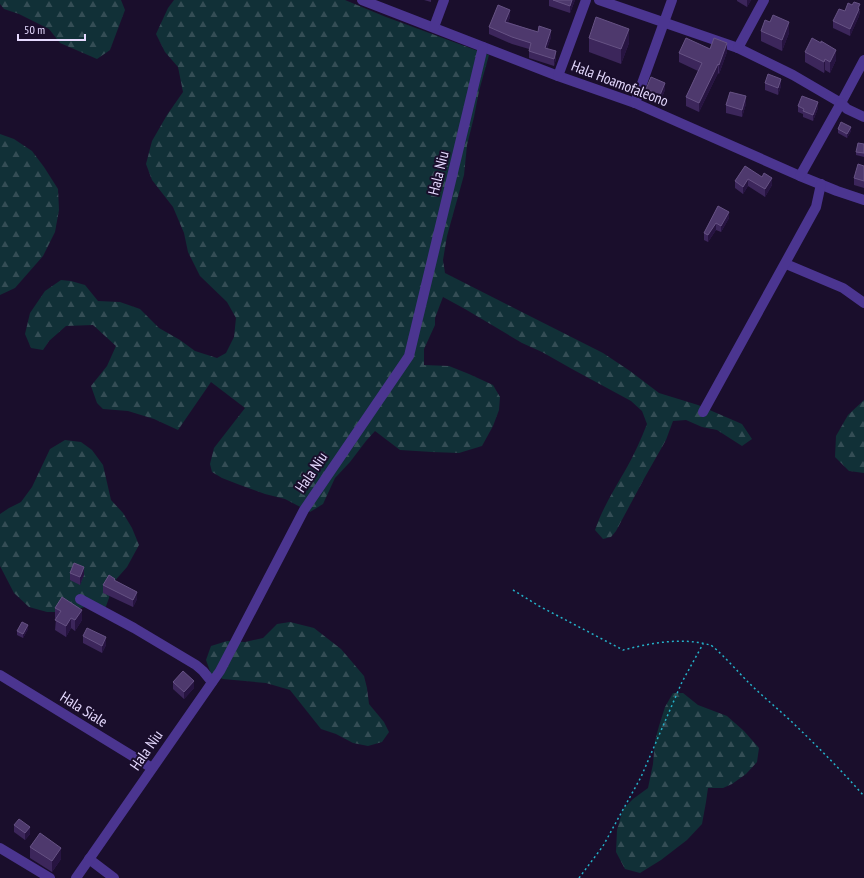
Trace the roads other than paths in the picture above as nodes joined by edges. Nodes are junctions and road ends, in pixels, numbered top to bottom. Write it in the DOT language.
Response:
graph roads {
  1 [pos="362,0"];
  2 [pos="444,0"];
  3 [pos="586,0"];
  4 [pos="599,0"];
  5 [pos="672,0"];
  6 [pos="764,0"];
  7 [pos="664,22"];
  8 [pos="434,27"];
  9 [pos="484,47"];
  10 [pos="738,48"];
  11 [pos="864,60"];
  12 [pos="558,76"];
  13 [pos="635,103"];
  14 [pos="841,103"];
  15 [pos="864,117"];
  16 [pos="800,176"];
  17 [pos="821,184"];
  18 [pos="864,200"];
  19 [pos="786,264"];
  20 [pos="864,303"];
  21 [pos="703,412"];
  22 [pos="80,599"];
  23 [pos="0,675"];
  24 [pos="212,682"];
  25 [pos="152,768"];
  26 [pos="0,848"];
  27 [pos="89,859"];
  28 [pos="50,878"];
  29 [pos="76,878"];
  30 [pos="114,878"];
  1 -- 8 [label="street, Hala Hoamofaleono"];
  2 -- 8 [label="street"];
  3 -- 12 [label="street"];
  4 -- 7 [label="street"];
  5 -- 7 [label="street"];
  6 -- 10 [label="street"];
  7 -- 10 [label="street"];
  7 -- 13 [label="street"];
  8 -- 9 [label="street, Hala Hoamofaleono"];
  9 -- 12 [label="street, Hala Hoamofaleono"];
  9 -- 24 [label="street, Hala Niu"];
  10 -- 14 [label="street"];
  11 -- 14 [label="street"];
  12 -- 13 [label="street, Hala Hoamofaleono"];
  13 -- 16 [label="street, Hala Hoamofaleono"];
  14 -- 15 [label="street"];
  14 -- 16 [label="street"];
  16 -- 17 [label="street, Hala Hoamofaleono"];
  17 -- 18 [label="street, Hala Hoamofaleono"];
  17 -- 19 [label="street"];
  19 -- 20 [label="street"];
  19 -- 21 [label="street"];
  22 -- 24 [label="street"];
  23 -- 25 [label="street, Hala Siale"];
  24 -- 25 [label="street, Hala Niu"];
  25 -- 27 [label="street, Hala Niu"];
  26 -- 28 [label="street"];
  27 -- 29 [label="street, Hala Niu"];
  27 -- 30 [label="street"];
}
